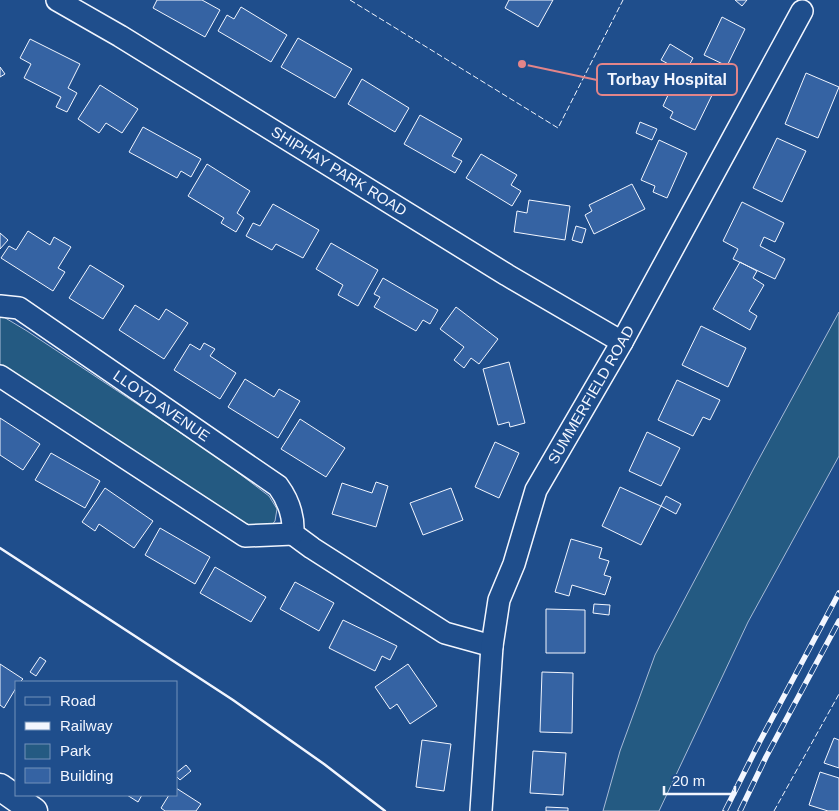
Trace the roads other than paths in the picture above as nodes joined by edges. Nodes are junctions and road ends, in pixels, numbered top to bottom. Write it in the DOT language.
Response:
graph roads {
  1 [pos="58,0"];
  2 [pos="802,11"];
  3 [pos="0,306"];
  4 [pos="622,342"];
  5 [pos="0,376"];
  6 [pos="293,534"];
  7 [pos="492,646"];
  8 [pos="0,787"];
  9 [pos="34,811"];
  10 [pos="481,811"];
  1 -- 4 [label="street, SHIPHAY PARK ROAD"];
  2 -- 4 [label="street, SUMMERFIELD ROAD"];
  3 -- 6 [label="street, LLOYD AVENUE"];
  4 -- 7 [label="street, SUMMERFIELD ROAD"];
  5 -- 6 [label="street"];
  6 -- 7 [label="street"];
  7 -- 10 [label="street, SUMMERFIELD ROAD"];
  8 -- 9 [label="street"];
}
